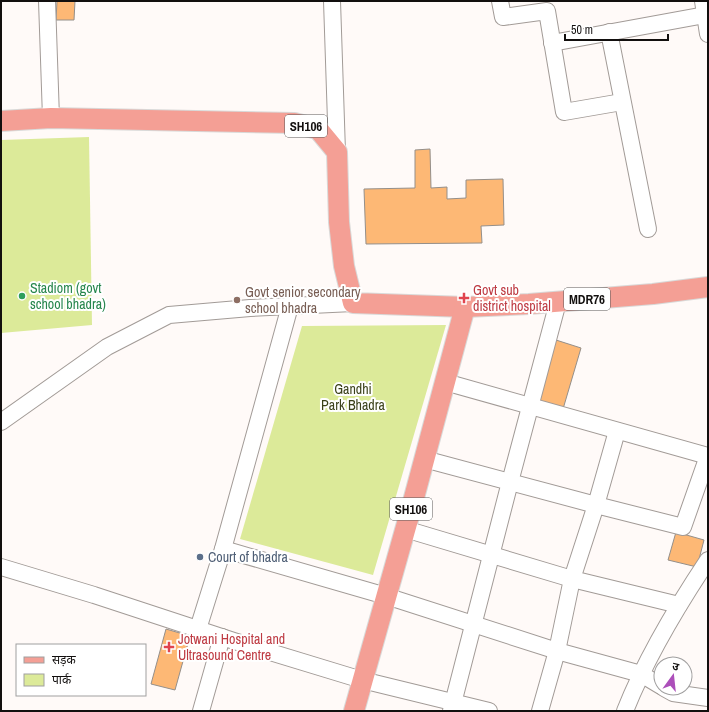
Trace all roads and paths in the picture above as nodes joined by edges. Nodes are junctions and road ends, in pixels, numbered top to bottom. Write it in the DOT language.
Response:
graph roads {
  1 [pos="47,1"];
  2 [pos="332,1"];
  3 [pos="500,1"];
  4 [pos="704,8"];
  5 [pos="609,32"];
  6 [pos="708,34"];
  7 [pos="552,43"];
  8 [pos="622,102"];
  9 [pos="51,118"];
  10 [pos="1,121"];
  11 [pos="337,152"];
  12 [pos="648,228"];
  13 [pos="708,287"];
  14 [pos="558,302"];
  15 [pos="354,303"];
  16 [pos="290,306"];
  17 [pos="465,307"];
  18 [pos="445,382"];
  19 [pos="531,406"];
  20 [pos="1,422"];
  21 [pos="617,431"];
  22 [pos="708,456"];
  23 [pos="424,459"];
  24 [pos="510,482"];
  25 [pos="596,505"];
  26 [pos="405,529"];
  27 [pos="222,549"];
  28 [pos="492,554"];
  29 [pos="708,560"];
  30 [pos="1,568"];
  31 [pos="572,579"];
  32 [pos="386,596"];
  33 [pos="679,605"];
  34 [pos="474,624"];
  35 [pos="198,629"];
  36 [pos="222,637"];
  37 [pos="557,651"];
  38 [pos="641,674"];
  39 [pos="362,680"];
  40 [pos="653,681"];
  41 [pos="693,696"];
  42 [pos="708,698"];
  43 [pos="452,707"];
  44 [pos="201,711"];
  45 [pos="354,711"];
  46 [pos="489,711"];
  47 [pos="540,711"];
  48 [pos="625,711"];
  1 -- 9 [label="street"];
  2 -- 11 [label="street"];
  3 -- 7 [label="street"];
  4 -- 5 [label="street"];
  4 -- 6 [label="street"];
  5 -- 7 [label="street"];
  5 -- 8 [label="street"];
  7 -- 8 [label="street"];
  8 -- 12 [label="street"];
  9 -- 10 [label="main road, SH106"];
  9 -- 11 [label="main road, SH106"];
  11 -- 15 [label="main road, SH106"];
  13 -- 14 [label="main road, MDR76"];
  14 -- 17 [label="main road, MDR76"];
  14 -- 19 [label="street"];
  15 -- 16 [label="street"];
  15 -- 17 [label="main road"];
  16 -- 20 [label="street"];
  16 -- 27 [label="street"];
  17 -- 18 [label="main road, SH106"];
  18 -- 19 [label="street"];
  18 -- 23 [label="main road, SH106"];
  19 -- 21 [label="street"];
  19 -- 24 [label="street"];
  21 -- 22 [label="street"];
  21 -- 25 [label="street"];
  22 -- 25 [label="street"];
  23 -- 24 [label="street"];
  23 -- 26 [label="main road, SH106"];
  24 -- 25 [label="street"];
  24 -- 28 [label="street"];
  25 -- 31 [label="street"];
  26 -- 28 [label="street"];
  26 -- 32 [label="main road, SH106"];
  27 -- 32 [label="street"];
  27 -- 35 [label="street"];
  28 -- 31 [label="street"];
  28 -- 34 [label="street"];
  29 -- 33 [label="street"];
  30 -- 35 [label="street"];
  31 -- 33 [label="street"];
  31 -- 37 [label="street"];
  32 -- 34 [label="street"];
  32 -- 39 [label="main road, SH106"];
  33 -- 38 [label="street"];
  34 -- 37 [label="street"];
  34 -- 43 [label="street"];
  35 -- 36 [label="street"];
  36 -- 39 [label="street"];
  36 -- 44 [label="street"];
  37 -- 38 [label="street"];
  37 -- 47 [label="street"];
  38 -- 40 [label="street"];
  38 -- 48 [label="street"];
  39 -- 43 [label="street"];
  39 -- 45 [label="main road, SH106"];
  41 -- 42 [label="street"];
  43 -- 46 [label="street"];
}
